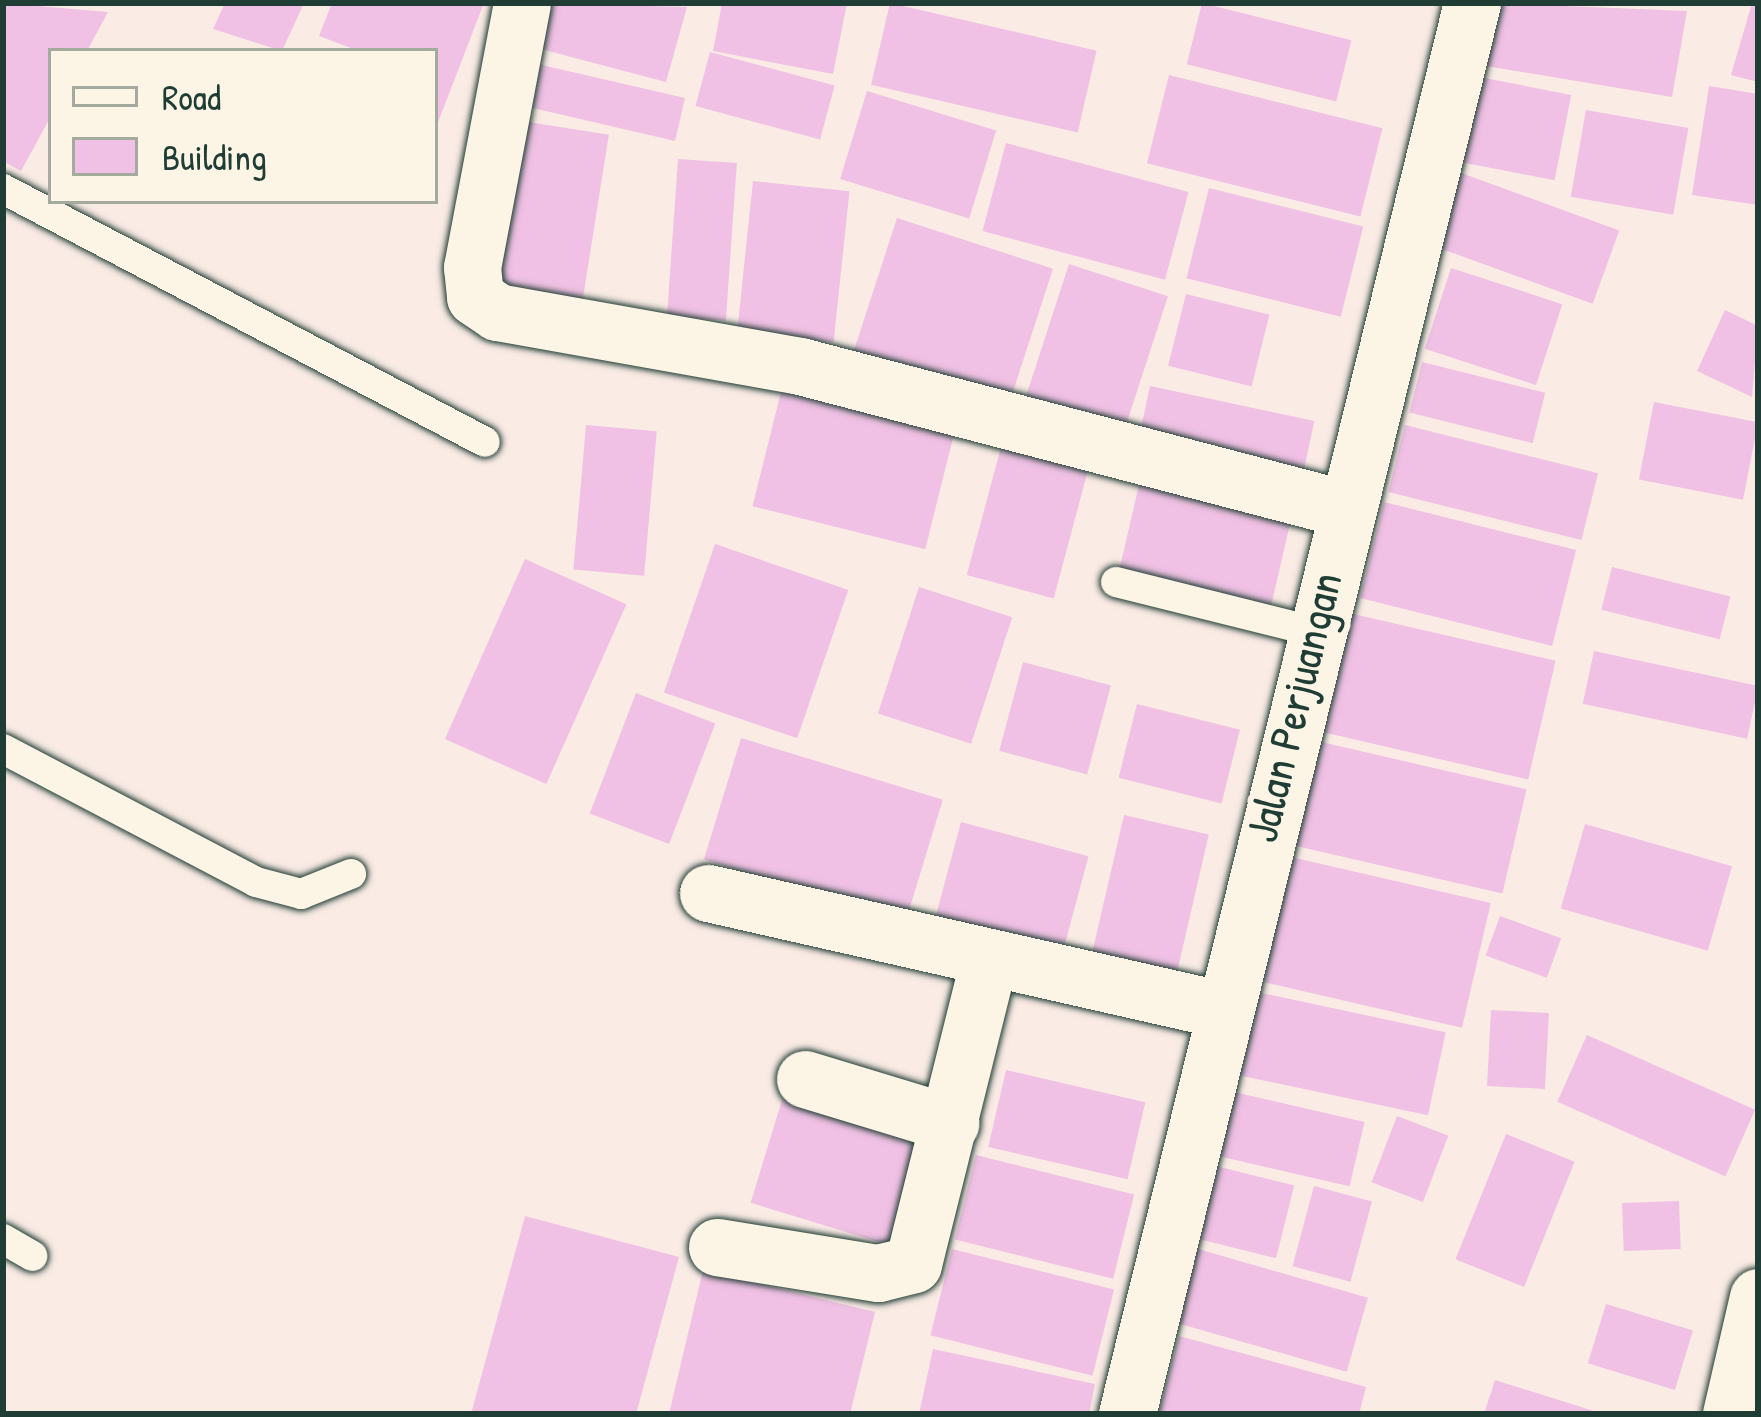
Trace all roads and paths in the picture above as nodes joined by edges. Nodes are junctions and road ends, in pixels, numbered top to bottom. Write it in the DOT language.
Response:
graph roads {
  1 [pos="522,3"];
  2 [pos="1472,3"];
  3 [pos="3,189"];
  4 [pos="485,442"];
  5 [pos="1342,508"];
  6 [pos="1116,581"];
  7 [pos="1312,631"];
  8 [pos="3,749"];
  9 [pos="351,874"];
  10 [pos="708,893"];
  11 [pos="989,959"];
  12 [pos="1219,1009"];
  13 [pos="805,1078"];
  14 [pos="950,1123"];
  15 [pos="3,1239"];
  16 [pos="717,1247"];
  17 [pos="33,1256"];
  18 [pos="1758,1298"];
  19 [pos="1127,1414"];
  20 [pos="1731,1414"];
  1 -- 5 [label="street"];
  2 -- 5 [label="street, Jalan Perjuangan"];
  3 -- 4 [label="lane"];
  5 -- 7 [label="street, Jalan Perjuangan"];
  6 -- 7 [label="lane"];
  7 -- 12 [label="street, Jalan Perjuangan"];
  8 -- 9 [label="lane"];
  10 -- 11 [label="street"];
  11 -- 12 [label="street"];
  11 -- 14 [label="street"];
  12 -- 19 [label="street, Jalan Perjuangan"];
  13 -- 14 [label="street"];
  14 -- 16 [label="street"];
  15 -- 17 [label="lane"];
  18 -- 20 [label="street"];
}
